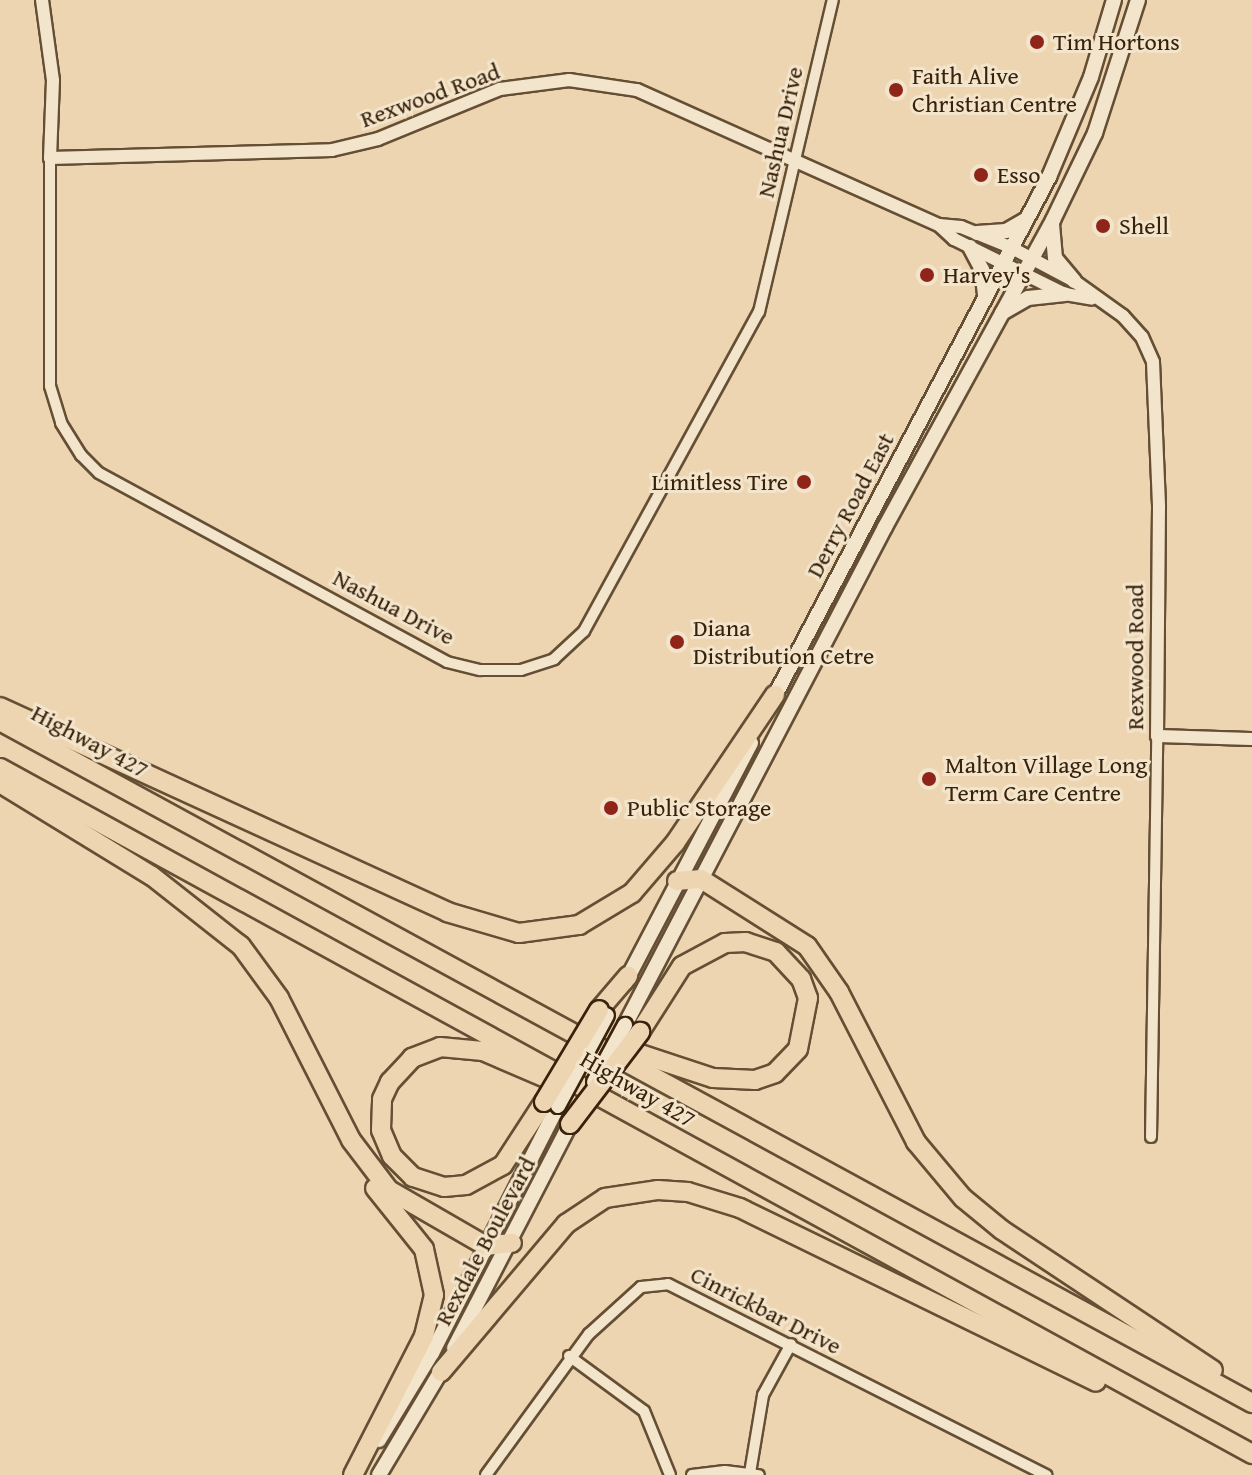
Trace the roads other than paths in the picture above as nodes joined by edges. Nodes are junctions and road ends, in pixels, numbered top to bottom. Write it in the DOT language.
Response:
graph roads {
  1 [pos="42,0"];
  2 [pos="833,0"];
  3 [pos="1114,0"];
  4 [pos="1138,0"];
  5 [pos="50,158"];
  6 [pos="797,159"];
  7 [pos="1027,219"];
  8 [pos="1053,220"];
  9 [pos="974,240"];
  10 [pos="1010,247"];
  11 [pos="1031,258"];
  12 [pos="1003,263"];
  13 [pos="1024,273"];
  14 [pos="1070,287"];
  15 [pos="985,298"];
  16 [pos="1002,313"];
  17 [pos="775,695"];
  18 [pos="0,707"];
  19 [pos="0,721"];
  20 [pos="1157,736"];
  21 [pos="1252,739"];
  22 [pos="0,768"];
  23 [pos="0,783"];
  24 [pos="701,879"];
  25 [pos="677,881"];
  26 [pos="628,976"];
  27 [pos="633,1028"];
  28 [pos="568,1029"];
  29 [pos="551,1104"];
  30 [pos="628,1110"];
  31 [pos="570,1124"];
  32 [pos="1151,1137"];
  33 [pos="351,1140"];
  34 [pos="512,1243"];
  35 [pos="486,1246"];
  36 [pos="791,1344"];
  37 [pos="569,1356"];
  38 [pos="441,1372"];
  39 [pos="1252,1396"];
  40 [pos="1252,1403"];
  41 [pos="1213,1433"];
  42 [pos="1252,1454"];
  43 [pos="755,1474"];
  44 [pos="355,1475"];
  45 [pos="379,1475"];
  46 [pos="486,1475"];
  47 [pos="670,1475"];
  48 [pos="692,1475"];
  49 [pos="1046,1475"];
  1 -- 5 [label="street, Nashua Drive"];
  2 -- 6 [label="street, Nashua Drive"];
  3 -- 7 [label="main road, Derry Road East"];
  4 -- 8 [label="main road, Derry Road East"];
  5 -- 6 [label="street, Rexwood Road"];
  5 -- 6 [label="street, Nashua Drive"];
  6 -- 9 [label="street, Rexwood Road"];
  7 -- 9 [label="main road"];
  7 -- 10 [label="main road, Derry Road East"];
  8 -- 11 [label="main road, Derry Road East"];
  8 -- 14 [label="main road"];
  9 -- 10 [label="street, Rexwood Road"];
  9 -- 12 [label="street, Rexwood Road"];
  9 -- 15 [label="main road"];
  10 -- 11 [label="street, Rexwood Road"];
  10 -- 12 [label="main road, Derry Road East"];
  11 -- 13 [label="main road, Derry Road East"];
  11 -- 14 [label="street, Rexwood Road"];
  12 -- 13 [label="street, Rexwood Road"];
  12 -- 15 [label="main road, Derry Road East"];
  13 -- 14 [label="street, Rexwood Road"];
  13 -- 16 [label="main road, Derry Road East"];
  14 -- 16 [label="main road"];
  14 -- 20 [label="street, Rexwood Road"];
  15 -- 17 [label="main road, Derry Road East"];
  16 -- 24 [label="main road, Derry Road East"];
  17 -- 18 [label="highway"];
  17 -- 25 [label="main road, Derry Road East"];
  19 -- 28 [label="highway, Highway 427"];
  20 -- 21 [label="street"];
  20 -- 32 [label="street, Rexwood Road"];
  22 -- 30 [label="highway, Highway 427"];
  23 -- 33 [label="highway"];
  24 -- 25 [label="highway"];
  24 -- 27 [label="main road, Derry Road East"];
  24 -- 39 [label="highway"];
  25 -- 26 [label="main road, Derry Road East"];
  26 -- 29 [label="highway, bridge"];
  27 -- 28 [label="highway"];
  27 -- 31 [label="highway, bridge"];
  28 -- 40 [label="highway, Highway 427"];
  29 -- 30 [label="highway"];
  29 -- 35 [label="main road, Rexdale Boulevard"];
  30 -- 41 [label="highway, Highway 427"];
  31 -- 34 [label="main road, Rexdale Boulevard"];
  33 -- 35 [label="highway"];
  33 -- 44 [label="highway"];
  34 -- 35 [label="highway"];
  34 -- 38 [label="main road, Rexdale Boulevard"];
  35 -- 44 [label="main road, Rexdale Boulevard"];
  36 -- 37 [label="street, Cinrickbar Drive"];
  36 -- 43 [label="street"];
  36 -- 49 [label="street, Cinrickbar Drive"];
  37 -- 46 [label="street, Cinrickbar Drive"];
  37 -- 47 [label="street"];
  38 -- 41 [label="highway"];
  38 -- 45 [label="main road, Rexdale Boulevard"];
  41 -- 42 [label="highway, Highway 427"];
  43 -- 48 [label="street"];
}
